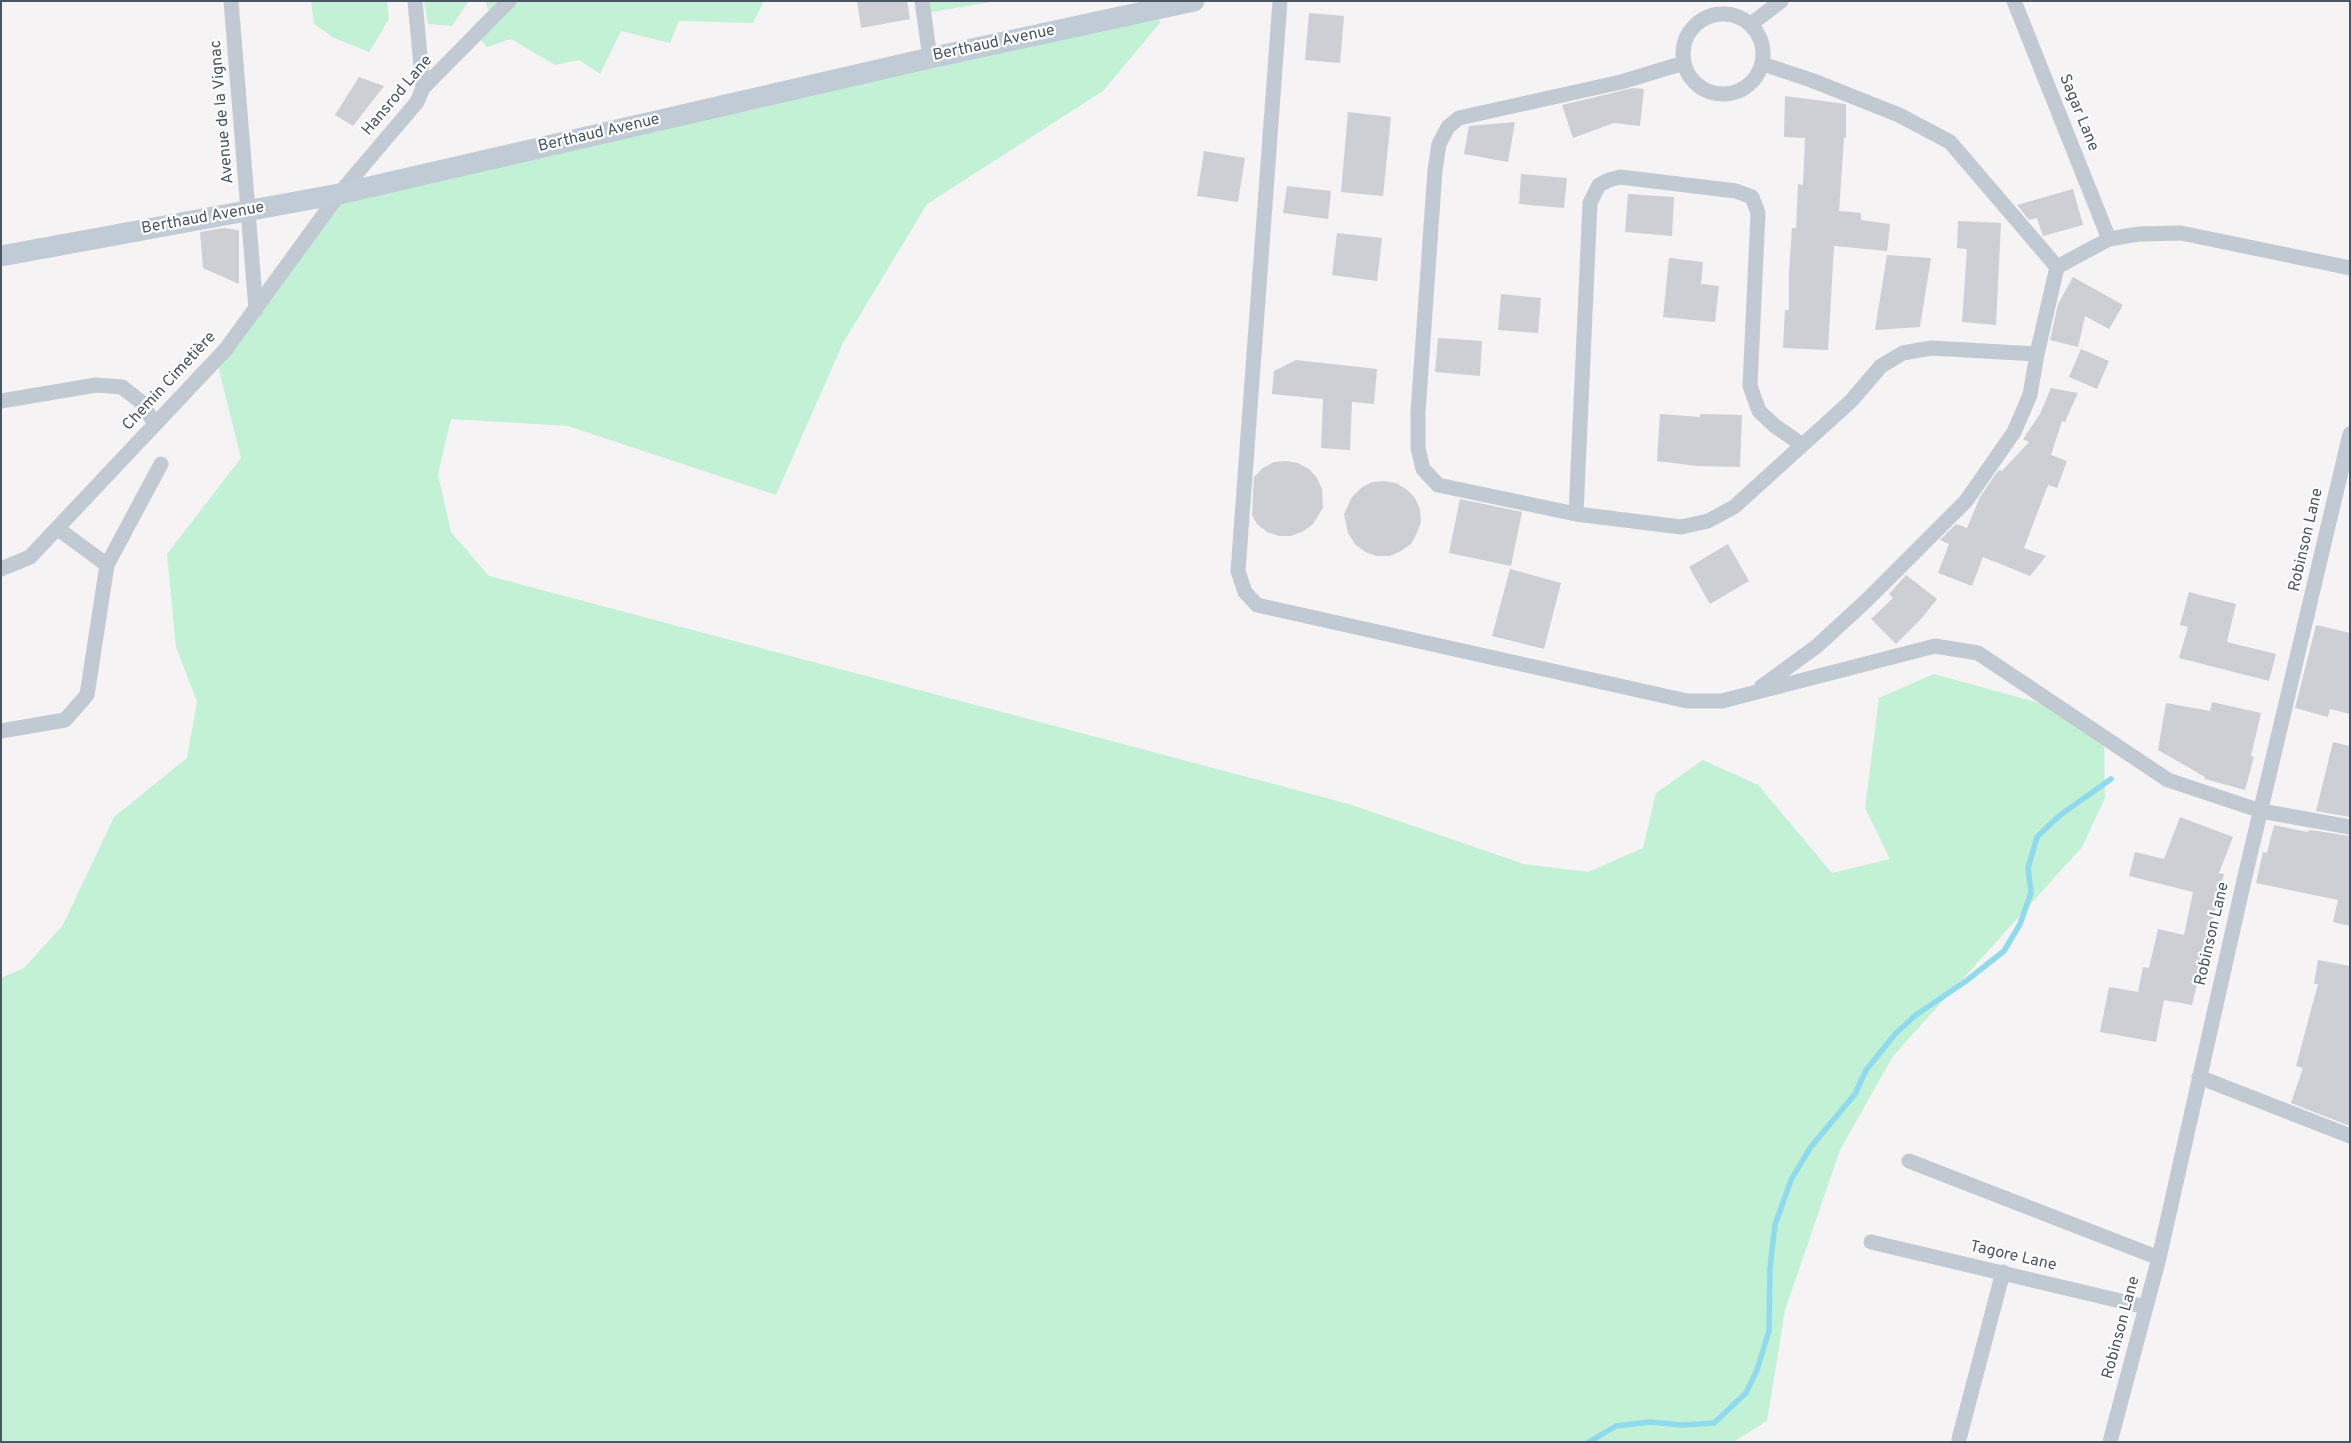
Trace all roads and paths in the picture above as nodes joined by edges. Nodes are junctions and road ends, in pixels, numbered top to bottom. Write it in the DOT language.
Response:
graph roads {
  1 [pos="231,1"];
  2 [pos="415,1"];
  3 [pos="509,1"];
  4 [pos="922,1"];
  5 [pos="1194,1"];
  6 [pos="1280,1"];
  7 [pos="1781,1"];
  8 [pos="2014,1"];
  9 [pos="1751,24"];
  10 [pos="930,58"];
  11 [pos="1684,63"];
  12 [pos="1762,64"];
  13 [pos="423,88"];
  14 [pos="339,194"];
  15 [pos="249,210"];
  16 [pos="2109,239"];
  17 [pos="1,256"];
  18 [pos="2057,267"];
  19 [pos="2350,268"];
  20 [pos="256,310"];
  21 [pos="2037,354"];
  22 [pos="1,401"];
  23 [pos="155,424"];
  24 [pos="2350,434"];
  25 [pos="1801,444"];
  26 [pos="161,464"];
  27 [pos="1576,514"];
  28 [pos="57,528"];
  29 [pos="107,565"];
  30 [pos="1,569"];
  31 [pos="1756,691"];
  32 [pos="1,731"];
  33 [pos="2260,811"];
  34 [pos="2350,827"];
  35 [pos="2198,1076"];
  36 [pos="2350,1136"];
  37 [pos="1909,1161"];
  38 [pos="1871,1242"];
  39 [pos="2159,1258"];
  40 [pos="2003,1272"];
  41 [pos="2146,1307"];
  42 [pos="1959,1439"];
  43 [pos="2110,1442"];
  1 -- 15 [label="street, Avenue de la Vignac"];
  2 -- 13 [label="street"];
  3 -- 13 [label="street, Hansrod Lane"];
  4 -- 10 [label="street"];
  5 -- 10 [label="street, Berthaud Avenue"];
  6 -- 31 [label="street"];
  7 -- 9 [label="street"];
  8 -- 16 [label="street, Sagar Lane"];
  9 -- 11 [label="street"];
  9 -- 12 [label="street"];
  10 -- 14 [label="street, Berthaud Avenue"];
  11 -- 12 [label="street"];
  11 -- 27 [label="street"];
  12 -- 18 [label="street"];
  13 -- 14 [label="street, Hansrod Lane"];
  14 -- 15 [label="street, Berthaud Avenue"];
  14 -- 20 [label="street, Chemin Cimetière"];
  15 -- 17 [label="street, Berthaud Avenue"];
  15 -- 20 [label="street, Avenue de la Vignac"];
  16 -- 18 [label="street"];
  16 -- 19 [label="street"];
  18 -- 21 [label="street"];
  20 -- 23 [label="street, Chemin Cimetière"];
  21 -- 25 [label="street"];
  21 -- 31 [label="street"];
  22 -- 23 [label="street"];
  23 -- 28 [label="street, Chemin Cimetière"];
  24 -- 33 [label="street, Robinson Lane"];
  25 -- 27 [label="street"];
  25 -- 27 [label="street"];
  26 -- 29 [label="street"];
  28 -- 29 [label="street"];
  28 -- 30 [label="street, Chemin Cimetière"];
  29 -- 32 [label="street"];
  31 -- 33 [label="street"];
  33 -- 34 [label="street"];
  33 -- 35 [label="street, Robinson Lane"];
  35 -- 36 [label="street"];
  35 -- 39 [label="street, Robinson Lane"];
  37 -- 39 [label="street"];
  38 -- 40 [label="street, Tagore Lane"];
  39 -- 41 [label="street, Robinson Lane"];
  40 -- 41 [label="street, Tagore Lane"];
  40 -- 42 [label="street"];
  41 -- 43 [label="street, Robinson Lane"];
}
